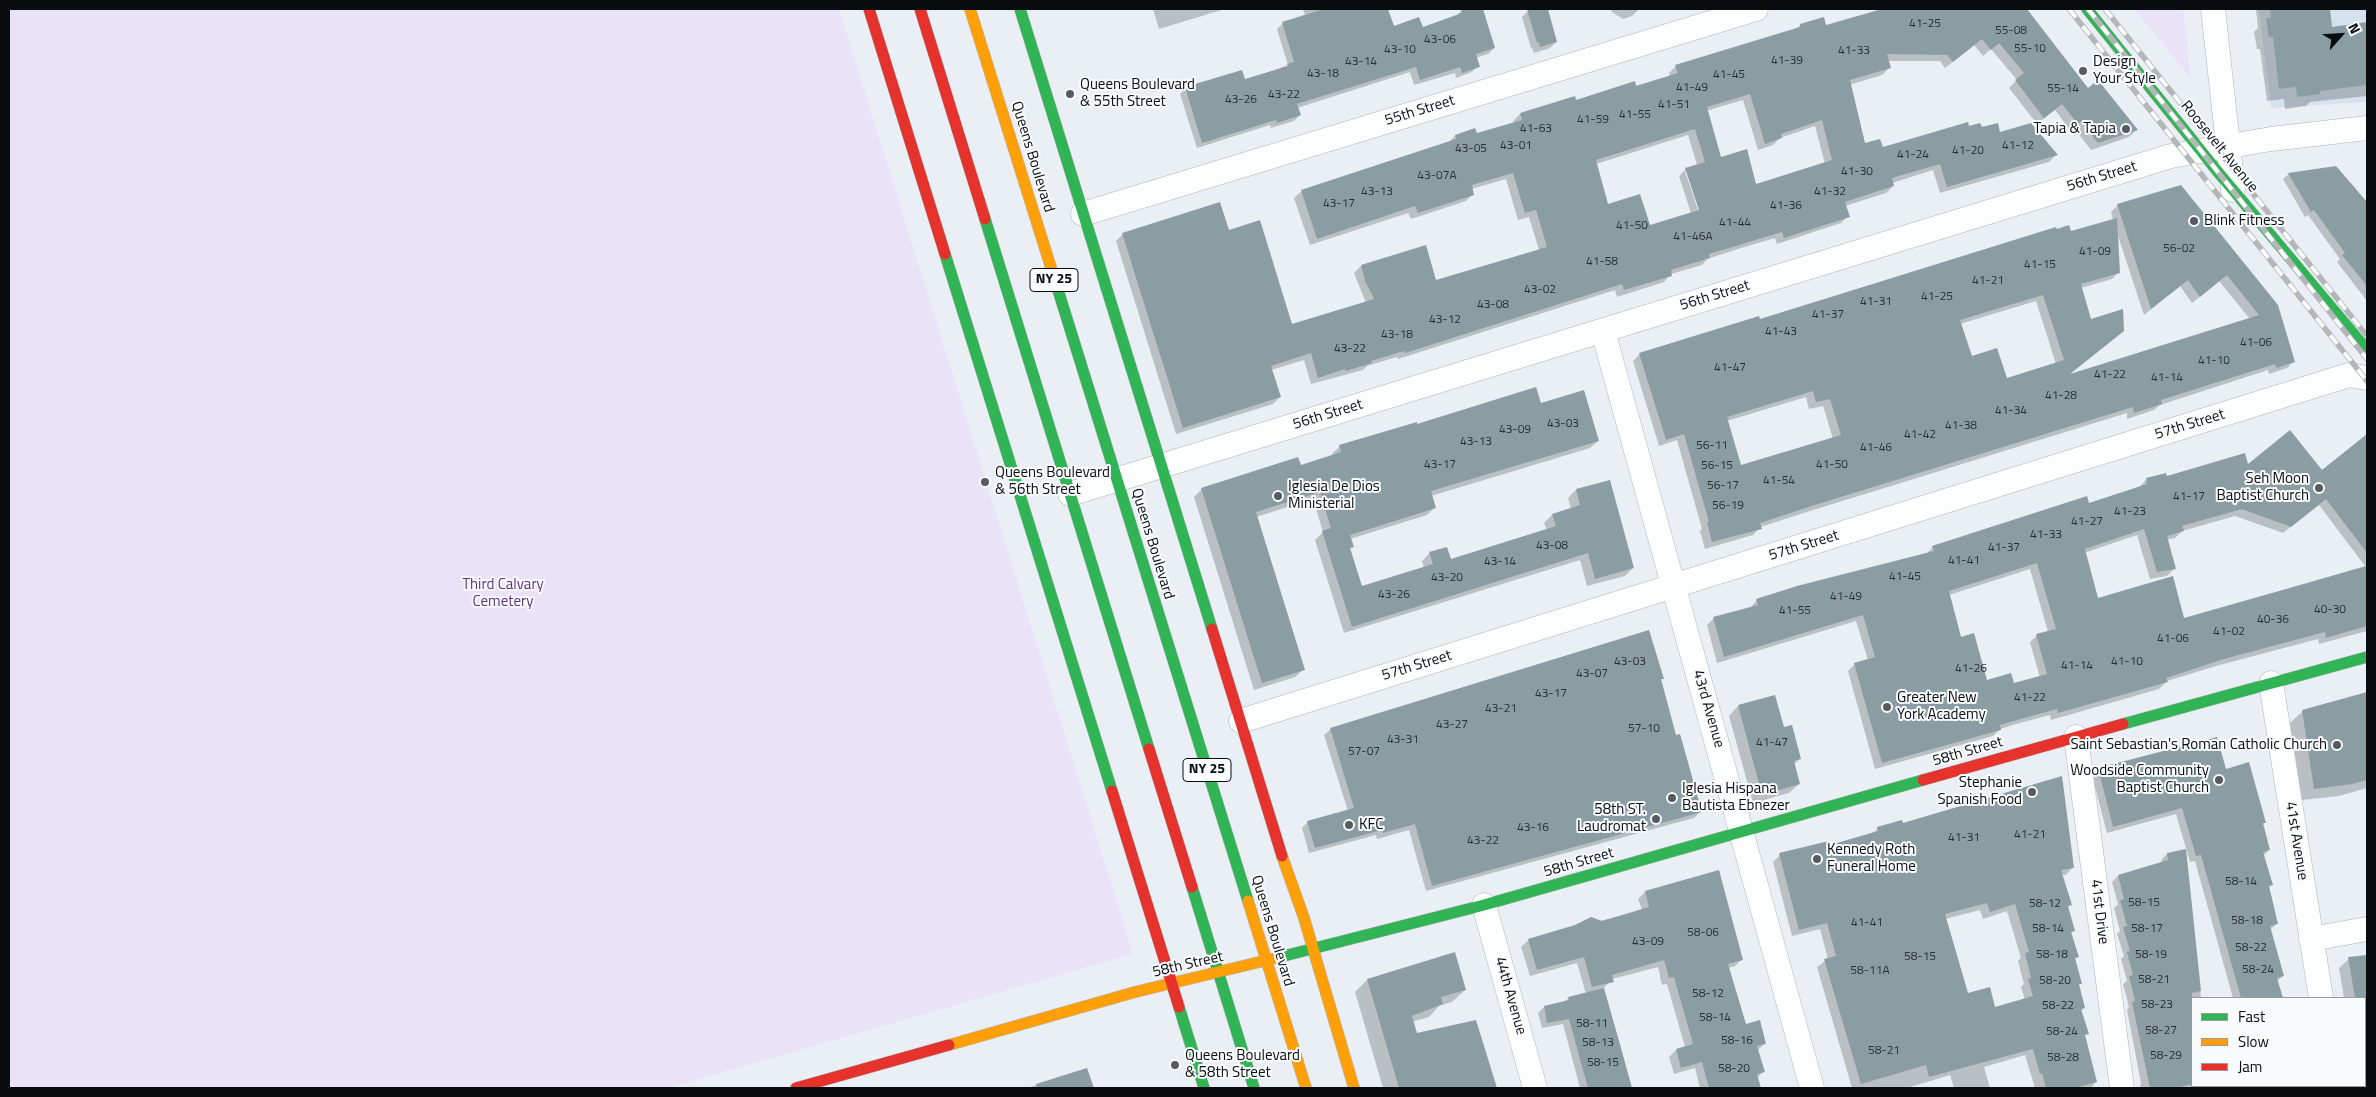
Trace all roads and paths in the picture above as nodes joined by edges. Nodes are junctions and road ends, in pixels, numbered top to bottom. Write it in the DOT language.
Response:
graph roads {
  1 [pos="920,9"];
  2 [pos="970,9"];
  3 [pos="1020,9"];
  4 [pos="1756,9"];
  5 [pos="2087,9"];
  6 [pos="2213,9"];
  7 [pos="872,10"];
  8 [pos="2367,128"];
  9 [pos="2228,146"];
  10 [pos="2202,149"];
  11 [pos="2233,190"];
  12 [pos="1083,214"];
  13 [pos="1603,331"];
  14 [pos="2367,350"];
  15 [pos="2367,378"];
  16 [pos="1161,467"];
  17 [pos="1116,480"];
  18 [pos="1070,494"];
  19 [pos="1673,587"];
  20 [pos="2367,657"];
  21 [pos="2271,683"];
  22 [pos="1241,721"];
  23 [pos="2076,736"];
  24 [pos="1743,833"];
  25 [pos="1484,905"];
  26 [pos="2367,929"];
  27 [pos="2312,938"];
  28 [pos="1312,950"];
  29 [pos="1266,962"];
  30 [pos="1218,973"];
  31 [pos="1172,984"];
  32 [pos="2321,997"];
  33 [pos="832,1084"];
  34 [pos="796,1088"];
  35 [pos="1204,1088"];
  36 [pos="1254,1088"];
  37 [pos="1306,1088"];
  38 [pos="1354,1088"];
  39 [pos="1536,1088"];
  40 [pos="1812,1088"];
  41 [pos="2122,1088"];
  1 -- 18 [label="street, NY 25"];
  2 -- 17 [label="street, Queens Boulevard / NY 25"];
  3 -- 12 [label="street"];
  4 -- 12 [label="street, 55th Street"];
  5 -- 10 [label="street, Roosevelt Avenue"];
  6 -- 9 [label="street"];
  7 -- 31 [label="street"];
  8 -- 9 [label="street, 56th Street"];
  9 -- 10 [label="street, 56th Street"];
  9 -- 11 [label="street"];
  10 -- 11 [label="street, Roosevelt Avenue"];
  10 -- 13 [label="street, 56th Street"];
  11 -- 14 [label="street, Roosevelt Avenue"];
  12 -- 16 [label="street"];
  13 -- 16 [label="street, 56th Street"];
  13 -- 19 [label="street, 43rd Avenue"];
  15 -- 19 [label="street, 57th Street"];
  16 -- 17 [label="street, 56th Street"];
  16 -- 22 [label="street"];
  17 -- 18 [label="street, 56th Street"];
  17 -- 29 [label="street, Queens Boulevard / NY 25"];
  18 -- 30 [label="street, NY 25"];
  19 -- 22 [label="street, 57th Street"];
  19 -- 24 [label="street, 43rd Avenue"];
  20 -- 21 [label="street, 58th Street"];
  21 -- 23 [label="street, 58th Street"];
  21 -- 27 [label="street, 41st Avenue"];
  22 -- 28 [label="street"];
  23 -- 24 [label="street, 58th Street"];
  23 -- 41 [label="street, 41st Drive"];
  24 -- 25 [label="street, 58th Street"];
  24 -- 40 [label="street, 43rd Avenue"];
  25 -- 28 [label="street, 58th Street"];
  25 -- 39 [label="street, 44th Avenue"];
  26 -- 27 [label="street"];
  27 -- 32 [label="street, 41st Avenue"];
  28 -- 29 [label="street, 58th Street"];
  28 -- 38 [label="street"];
  29 -- 30 [label="street, 58th Street"];
  29 -- 37 [label="street, Queens Boulevard / NY 25"];
  30 -- 31 [label="street, 58th Street"];
  30 -- 36 [label="street, NY 25"];
  31 -- 33 [label="street, 58th Street"];
  31 -- 35 [label="street"];
  33 -- 34 [label="street, 58th Street"];
}
